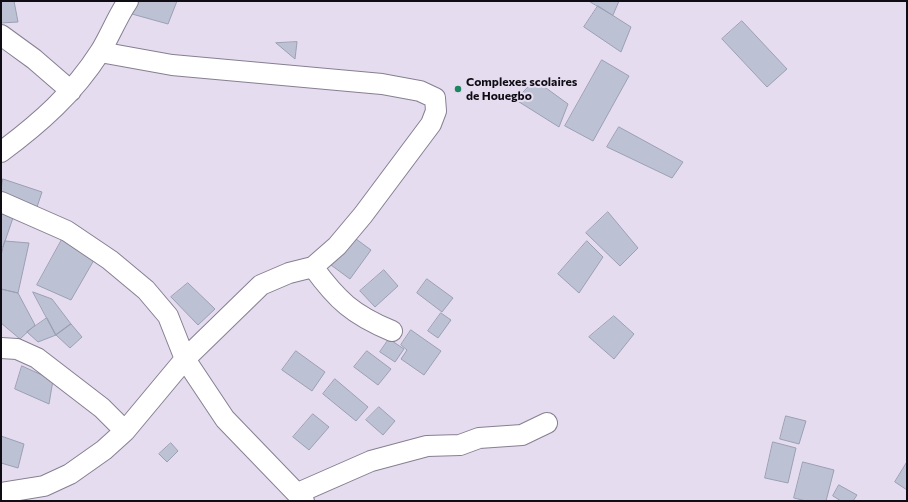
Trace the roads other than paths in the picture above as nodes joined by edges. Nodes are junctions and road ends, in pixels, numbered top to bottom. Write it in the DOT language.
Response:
graph roads {
  1 [pos="128,1"];
  2 [pos="1,35"];
  3 [pos="100,52"];
  4 [pos="71,91"];
  5 [pos="1,152"];
  6 [pos="1,202"];
  7 [pos="313,267"];
  8 [pos="392,331"];
  9 [pos="1,348"];
  10 [pos="185,359"];
  11 [pos="546,423"];
  12 [pos="125,432"];
  13 [pos="1,493"];
  14 [pos="301,497"];
  1 -- 3 [label="street"];
  2 -- 4 [label="street"];
  3 -- 4 [label="street"];
  3 -- 7 [label="street"];
  4 -- 5 [label="street"];
  6 -- 10 [label="street"];
  7 -- 8 [label="street"];
  7 -- 10 [label="street"];
  9 -- 12 [label="street"];
  10 -- 12 [label="street"];
  10 -- 14 [label="street"];
  11 -- 14 [label="street"];
  12 -- 13 [label="street"];
}
